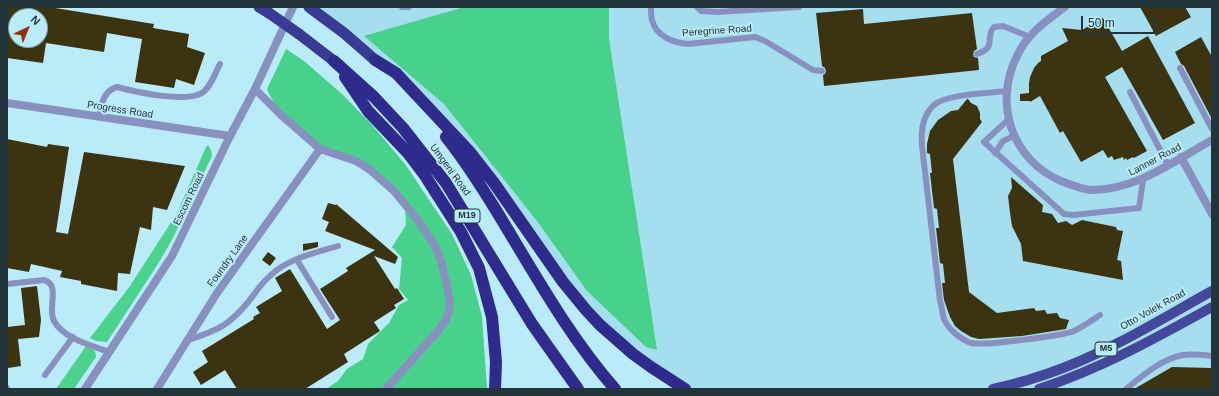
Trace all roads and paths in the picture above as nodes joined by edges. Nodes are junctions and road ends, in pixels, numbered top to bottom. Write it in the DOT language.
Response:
graph roads {
  1 [pos="292,7"];
  2 [pos="402,7"];
  3 [pos="409,7"];
  4 [pos="651,7"];
  5 [pos="697,7"];
  6 [pos="799,7"];
  7 [pos="1065,7"];
  8 [pos="312,9"];
  9 [pos="264,10"];
  10 [pos="1030,37"];
  11 [pos="977,54"];
  12 [pos="374,60"];
  13 [pos="334,61"];
  14 [pos="220,64"];
  15 [pos="1180,68"];
  16 [pos="822,71"];
  17 [pos="255,89"];
  18 [pos="1007,91"];
  19 [pos="1130,92"];
  20 [pos="7,103"];
  21 [pos="99,116"];
  22 [pos="1009,119"];
  23 [pos="1212,129"];
  24 [pos="230,136"];
  25 [pos="1014,136"];
  26 [pos="1212,140"];
  27 [pos="320,149"];
  28 [pos="996,153"];
  29 [pos="1181,157"];
  30 [pos="1168,165"];
  31 [pos="1143,180"];
  32 [pos="1212,214"];
  33 [pos="338,246"];
  34 [pos="297,260"];
  35 [pos="7,284"];
  36 [pos="1212,291"];
  37 [pos="1212,307"];
  38 [pos="1100,315"];
  39 [pos="332,317"];
  40 [pos="73,338"];
  41 [pos="186,341"];
  42 [pos="109,352"];
  43 [pos="1212,356"];
  44 [pos="45,375"];
  45 [pos="85,389"];
  46 [pos="158,389"];
  47 [pos="386,389"];
  48 [pos="495,389"];
  49 [pos="578,389"];
  50 [pos="615,389"];
  51 [pos="685,389"];
  52 [pos="993,389"];
  53 [pos="1039,389"];
  54 [pos="1126,389"];
  1 -- 17 [label="street, Escom Road"];
  2 -- 3 [label="lane"];
  4 -- 16 [label="lane, Peregrine Road"];
  5 -- 6 [label="lane"];
  7 -- 10 [label="street, Lanner Road"];
  8 -- 12 [label="highway, M19"];
  9 -- 13 [label="highway, M19, bridge"];
  10 -- 11 [label="lane"];
  10 -- 18 [label="street, Lanner Road"];
  12 -- 50 [label="highway, Umgeni Road / M19"];
  12 -- 51 [label="highway"];
  13 -- 48 [label="highway"];
  13 -- 49 [label="highway, Umgeni Road / M19"];
  14 -- 21 [label="lane"];
  15 -- 23 [label="lane"];
  17 -- 24 [label="street, Escom Road"];
  17 -- 27 [label="street"];
  18 -- 22 [label="street, Lanner Road"];
  18 -- 38 [label="lane"];
  19 -- 30 [label="lane"];
  20 -- 21 [label="street, Progress Road"];
  21 -- 24 [label="street, Progress Road"];
  22 -- 25 [label="street, Lanner Road"];
  22 -- 28 [label="lane"];
  24 -- 42 [label="street, Escom Road"];
  25 -- 28 [label="lane"];
  25 -- 31 [label="street, Lanner Road"];
  26 -- 29 [label="street, Lanner Road"];
  27 -- 41 [label="street, Foundry Lane"];
  27 -- 47 [label="street"];
  28 -- 31 [label="lane"];
  29 -- 30 [label="street, Lanner Road"];
  29 -- 32 [label="street"];
  30 -- 31 [label="street, Lanner Road"];
  33 -- 34 [label="lane"];
  34 -- 39 [label="lane"];
  34 -- 41 [label="lane"];
  35 -- 40 [label="lane"];
  36 -- 52 [label="main road, Otto Volek Road / M5"];
  37 -- 53 [label="main road, M5"];
  40 -- 42 [label="lane"];
  40 -- 44 [label="lane"];
  41 -- 46 [label="street, Foundry Lane"];
  42 -- 45 [label="street, Escom Road"];
  43 -- 54 [label="lane"];
}
